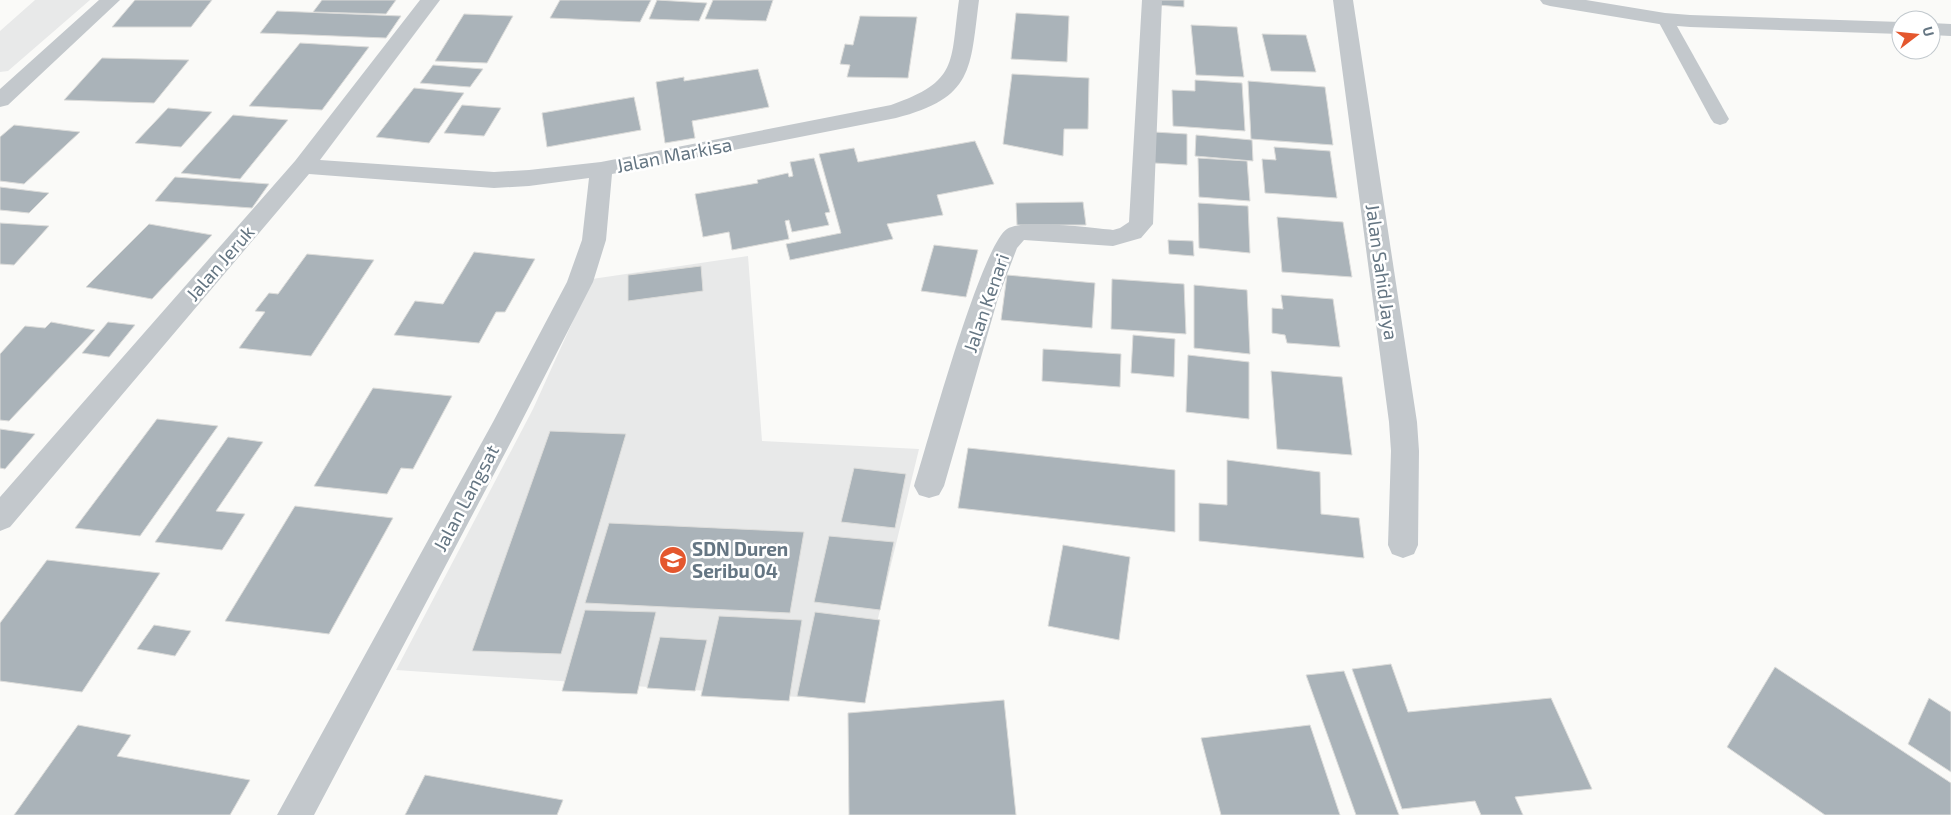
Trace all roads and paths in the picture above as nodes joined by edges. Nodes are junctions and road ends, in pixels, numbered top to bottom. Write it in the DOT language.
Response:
graph roads {
  1 [pos="110,0"];
  2 [pos="430,0"];
  3 [pos="970,0"];
  4 [pos="1152,0"];
  5 [pos="1343,0"];
  6 [pos="1550,0"];
  7 [pos="1665,19"];
  8 [pos="1891,28"];
  9 [pos="23,80"];
  10 [pos="0,81"];
  11 [pos="0,100"];
  12 [pos="1720,119"];
  13 [pos="304,166"];
  14 [pos="601,169"];
  15 [pos="929,486"];
  16 [pos="0,518"];
  17 [pos="1403,544"];
  18 [pos="295,815"];
  1 -- 9 [label="street"];
  2 -- 13 [label="street, Jalan Jeruk"];
  3 -- 14 [label="street, Jalan Markisa"];
  4 -- 15 [label="street, Jalan Kenari"];
  5 -- 17 [label="street, Jalan Sahid Jaya"];
  6 -- 7 [label="street"];
  7 -- 8 [label="street"];
  7 -- 12 [label="lane"];
  9 -- 10 [label="street"];
  9 -- 11 [label="street"];
  13 -- 14 [label="street, Jalan Markisa"];
  13 -- 16 [label="street, Jalan Jeruk"];
  14 -- 18 [label="street, Jalan Langsat"];
}
